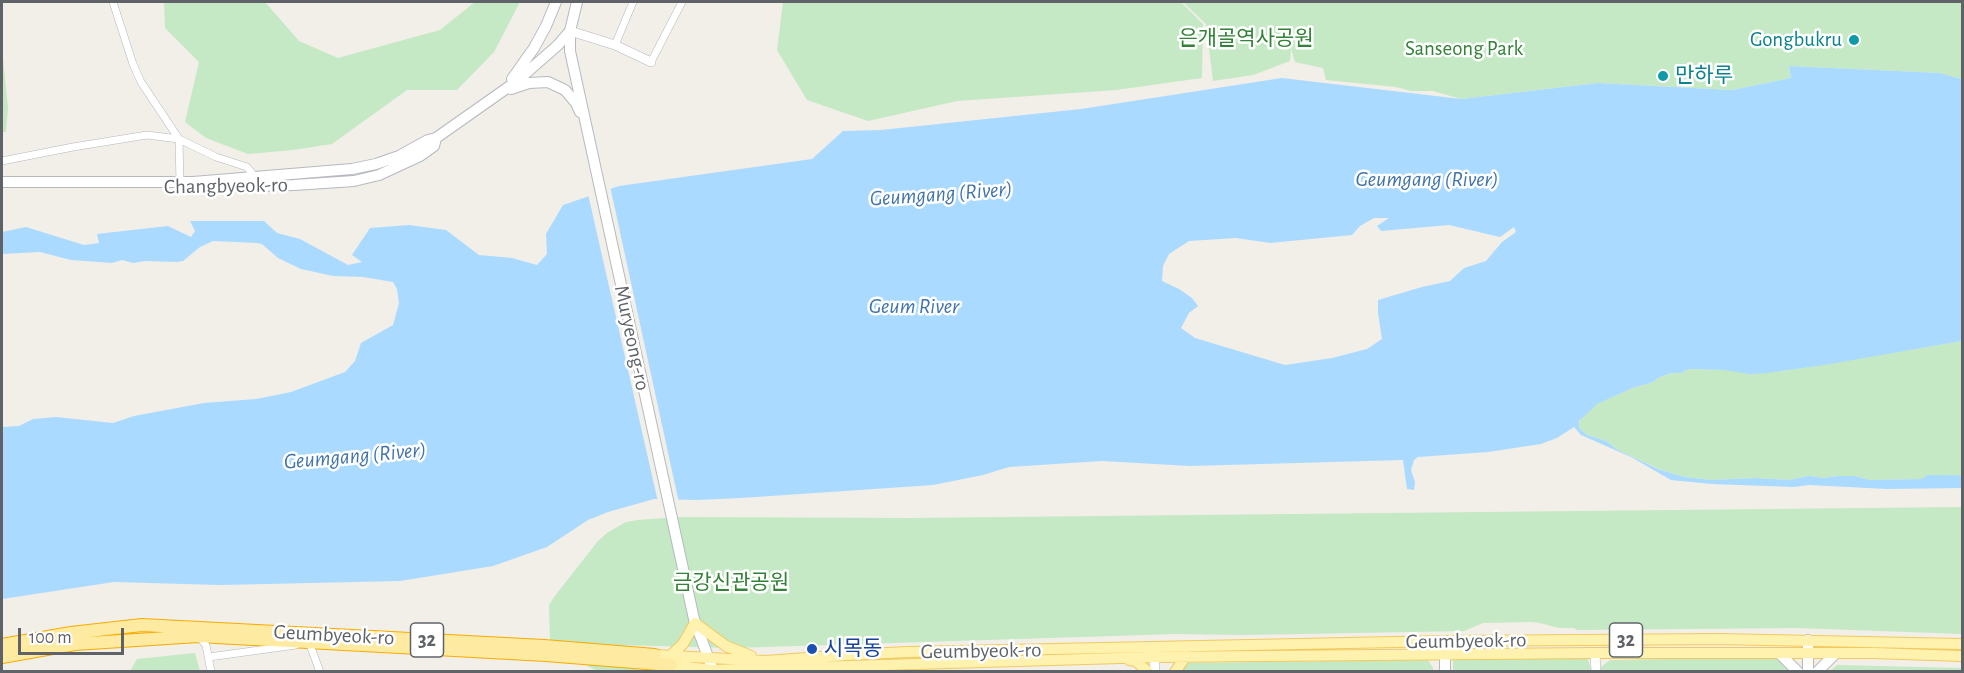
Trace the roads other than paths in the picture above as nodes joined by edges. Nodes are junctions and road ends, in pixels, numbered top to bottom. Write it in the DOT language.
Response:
graph roads {
  1 [pos="113,2"];
  2 [pos="556,2"];
  3 [pos="577,2"];
  4 [pos="633,2"];
  5 [pos="682,2"];
  6 [pos="570,31"];
  7 [pos="615,45"];
  8 [pos="651,62"];
  9 [pos="499,94"];
  10 [pos="585,123"];
  11 [pos="436,138"];
  12 [pos="179,139"];
  13 [pos="2,161"];
  14 [pos="254,176"];
  15 [pos="2,182"];
  16 [pos="180,184"];
  17 [pos="2,187"];
  18 [pos="695,621"];
  19 [pos="198,636"];
  20 [pos="1808,640"];
  21 [pos="1445,641"];
  22 [pos="309,642"];
  23 [pos="1962,644"];
  24 [pos="2,645"];
  25 [pos="1154,652"];
  26 [pos="1595,653"];
  27 [pos="1779,653"];
  28 [pos="1807,653"];
  29 [pos="1836,653"];
  30 [pos="655,655"];
  31 [pos="1445,655"];
  32 [pos="1962,656"];
  33 [pos="2,657"];
  34 [pos="209,657"];
  35 [pos="1186,657"];
  36 [pos="709,658"];
  37 [pos="1120,658"];
  38 [pos="766,661"];
  39 [pos="674,664"];
  40 [pos="756,670"];
  41 [pos="712,671"];
  42 [pos="211,672"];
  43 [pos="320,672"];
  44 [pos="1148,672"];
  45 [pos="1155,672"];
  46 [pos="1175,672"];
  47 [pos="1445,672"];
  48 [pos="1596,672"];
  49 [pos="1798,672"];
  50 [pos="1808,672"];
  51 [pos="1817,672"];
  1 -- 12 [label="street"];
  2 -- 9 [label="main road"];
  3 -- 6 [label="main road, Muryeong-ro"];
  4 -- 7 [label="street"];
  5 -- 8 [label="street"];
  6 -- 7 [label="street"];
  6 -- 9 [label="main road, Changbyeok-ro"];
  6 -- 10 [label="main road, Muryeong-ro"];
  7 -- 8 [label="street"];
  9 -- 10 [label="main road"];
  9 -- 11 [label="main road, Changbyeok-ro"];
  10 -- 18 [label="main road, Muryeong-ro"];
  11 -- 14 [label="main road, Changbyeok-ro"];
  11 -- 16 [label="main road, Changbyeok-ro"];
  12 -- 13 [label="street"];
  12 -- 14 [label="street"];
  12 -- 16 [label="street"];
  14 -- 16 [label="main road, Changbyeok-ro"];
  15 -- 16 [label="main road, Changbyeok-ro"];
  16 -- 17 [label="main road, Changbyeok-ro"];
  18 -- 36 [label="main road, Muryeong-ro"];
  18 -- 38 [label="main road"];
  18 -- 39 [label="main road"];
  19 -- 22 [label="highway, Geumbyeok-ro / 32"];
  19 -- 33 [label="highway, Geumbyeok-ro / 32"];
  19 -- 34 [label="street"];
  20 -- 21 [label="main road, Geumbyeok-ro / 32"];
  20 -- 23 [label="main road, Geumbyeok-ro / 32"];
  20 -- 28 [label="main road"];
  21 -- 25 [label="main road, Geumbyeok-ro / 32"];
  21 -- 31 [label="main road"];
  22 -- 34 [label="street"];
  22 -- 39 [label="highway, Geumbyeok-ro / 32"];
  22 -- 43 [label="street"];
  24 -- 30 [label="highway, Geumbyeok-ro / 32"];
  25 -- 35 [label="main road, Geumbyeok-ro / 32"];
  25 -- 37 [label="main road, Geumbyeok-ro / 32"];
  25 -- 38 [label="main road, Geumbyeok-ro / 32"];
  25 -- 45 [label="street"];
  26 -- 27 [label="main road, Geumbyeok-ro / 32"];
  26 -- 31 [label="main road, Geumbyeok-ro / 32"];
  26 -- 48 [label="street"];
  27 -- 28 [label="main road, Geumbyeok-ro / 32"];
  27 -- 49 [label="main road"];
  28 -- 29 [label="main road, Geumbyeok-ro / 32"];
  28 -- 50 [label="main road"];
  29 -- 32 [label="main road, Geumbyeok-ro / 32"];
  29 -- 51 [label="main road"];
  30 -- 39 [label="main road, Geumbyeok-ro / 32"];
  31 -- 35 [label="main road, Geumbyeok-ro / 32"];
  31 -- 47 [label="main road"];
  34 -- 42 [label="street"];
  35 -- 46 [label="main road"];
  36 -- 38 [label="main road, Geumbyeok-ro / 32"];
  36 -- 39 [label="main road, Geumbyeok-ro / 32"];
  36 -- 41 [label="main road, Muryeong-ro"];
  37 -- 40 [label="main road, Geumbyeok-ro / 32"];
  37 -- 44 [label="main road"];
  39 -- 41 [label="main road, Geumbyeok-ro / 32"];
  40 -- 41 [label="main road, Geumbyeok-ro / 32"];
}
